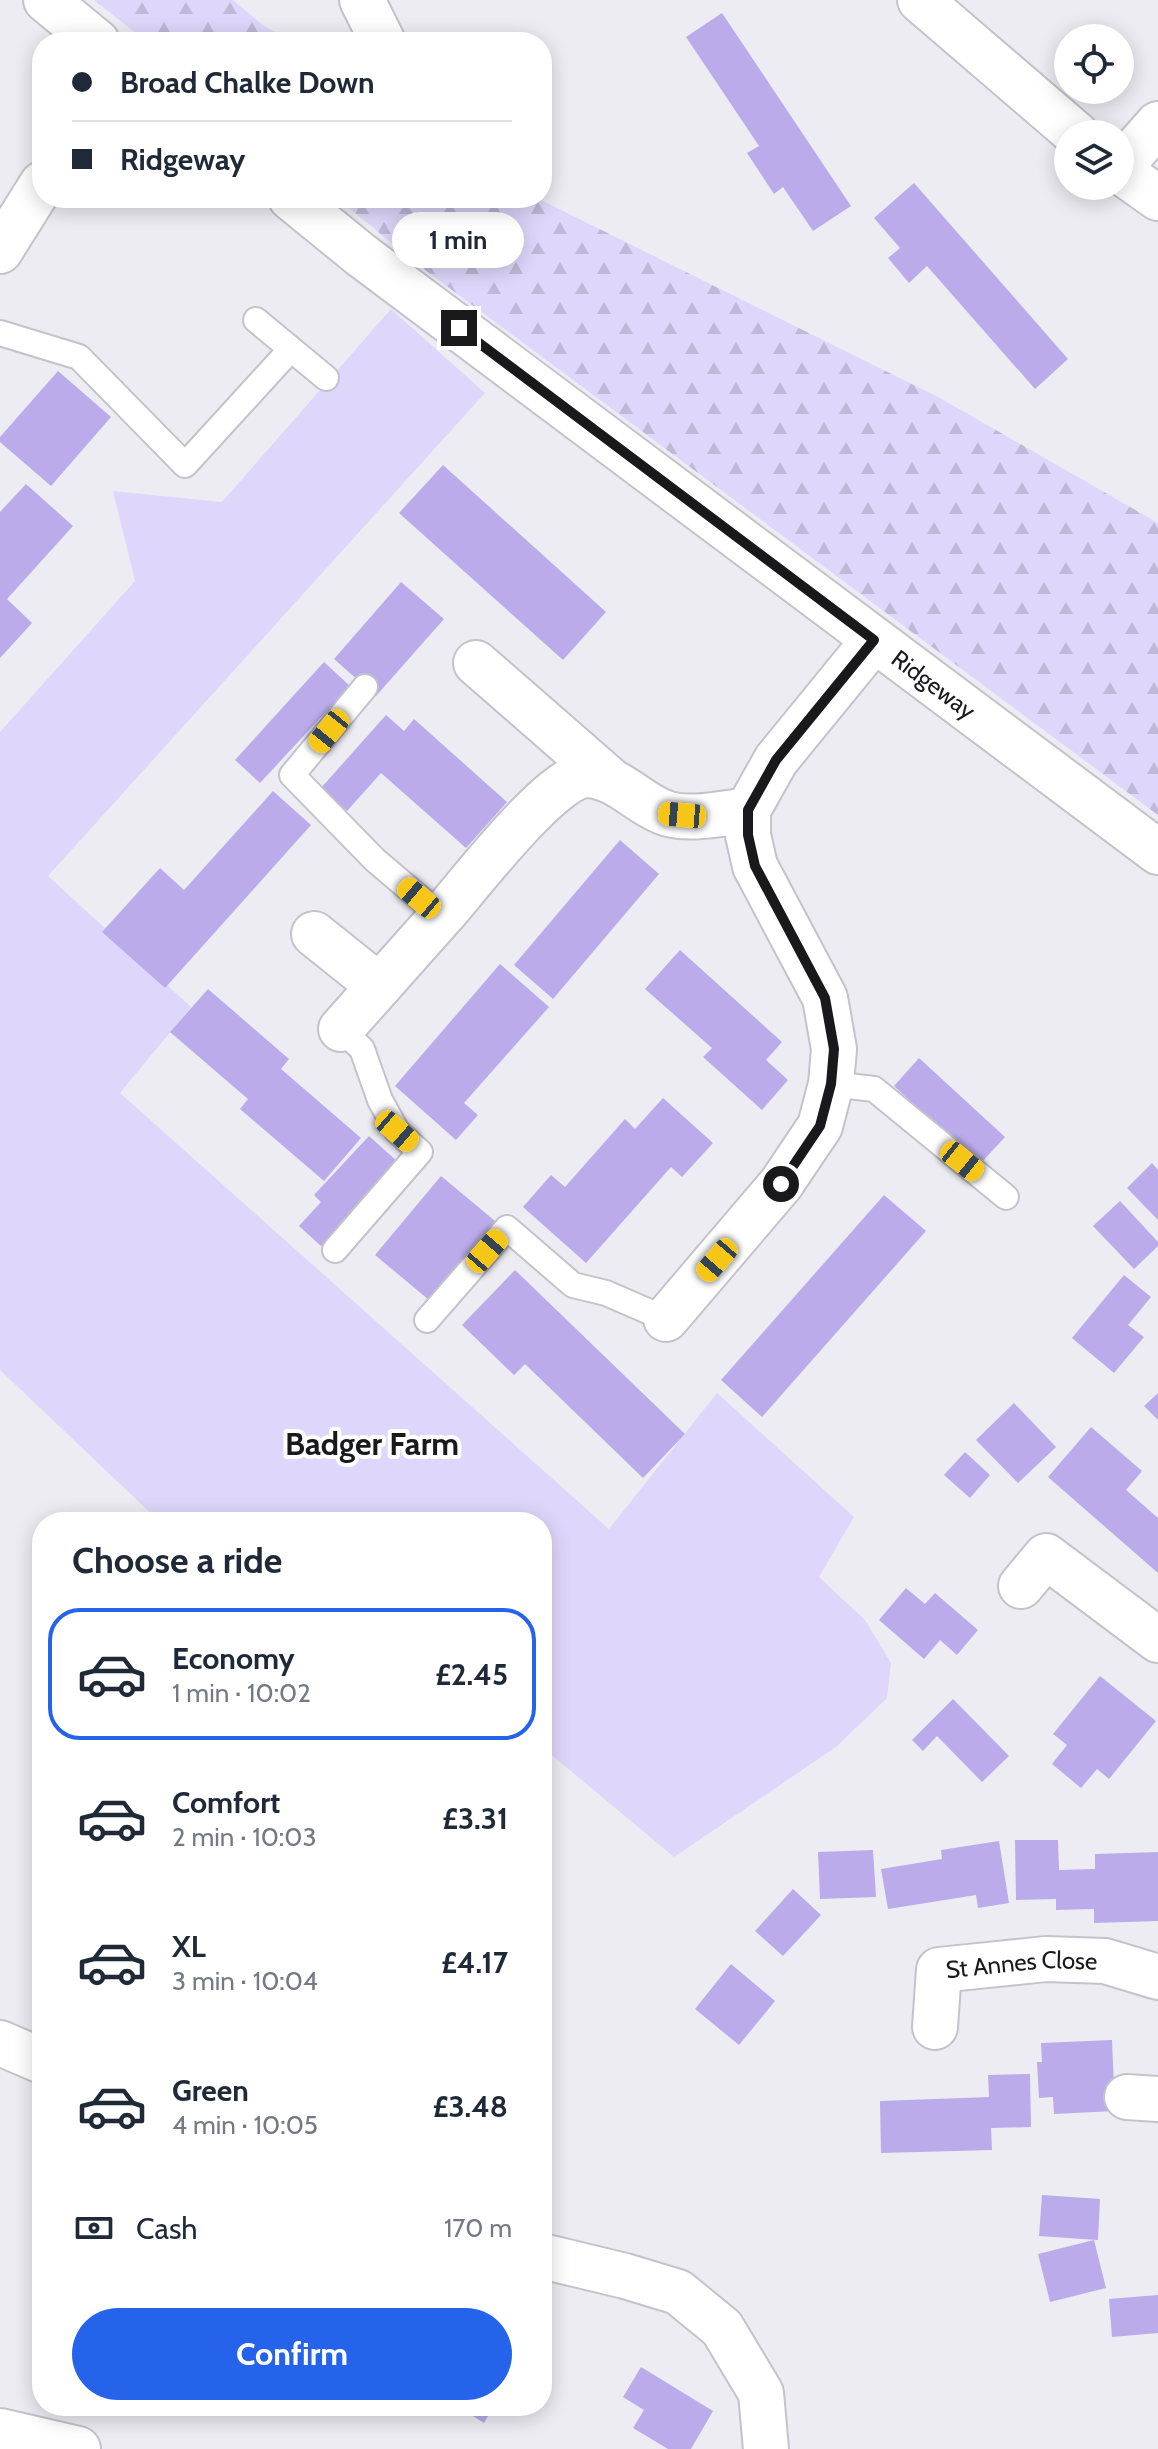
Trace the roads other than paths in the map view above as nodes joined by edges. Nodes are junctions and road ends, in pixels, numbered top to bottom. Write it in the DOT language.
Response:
graph roads {
  1 [pos="46,0"];
  2 [pos="362,0"];
  3 [pos="920,0"];
  4 [pos="85,32"];
  5 [pos="378,32"];
  6 [pos="1060,120"];
  7 [pos="1158,124"];
  8 [pos="1134,152"];
  9 [pos="1134,180"];
  10 [pos="1158,198"];
  11 [pos="32,200"];
  12 [pos="303,208"];
  13 [pos="0,251"];
  14 [pos="256,320"];
  15 [pos="0,333"];
  16 [pos="291,349"];
  17 [pos="326,378"];
  18 [pos="874,640"];
  19 [pos="476,663"];
  20 [pos="365,687"];
  21 [pos="609,779"];
  22 [pos="748,810"];
  23 [pos="1158,852"];
  24 [pos="441,916"];
  25 [pos="314,934"];
  26 [pos="379,986"];
  27 [pos="341,1029"];
  28 [pos="831,1084"];
  29 [pos="1006,1197"];
  30 [pos="335,1250"];
  31 [pos="666,1319"];
  32 [pos="427,1320"];
  33 [pos="1021,1586"];
  34 [pos="1158,1640"];
  35 [pos="1158,1977"];
  36 [pos="935,2027"];
  37 [pos="0,2043"];
  38 [pos="32,2057"];
  39 [pos="552,2258"];
  40 [pos="0,2431"];
  41 [pos="78,2449"];
  42 [pos="766,2449"];
  1 -- 4 [label="street"];
  2 -- 5 [label="street"];
  3 -- 6 [label="street"];
  7 -- 8 [label="street"];
  9 -- 10 [label="street"];
  11 -- 13 [label="street"];
  12 -- 18 [label="street, Ridgeway"];
  14 -- 16 [label="lane"];
  15 -- 16 [label="lane"];
  16 -- 17 [label="lane"];
  18 -- 22 [label="street"];
  18 -- 23 [label="street, Ridgeway"];
  19 -- 21 [label="street"];
  20 -- 24 [label="lane"];
  21 -- 22 [label="street"];
  21 -- 24 [label="street"];
  22 -- 28 [label="street"];
  24 -- 26 [label="street"];
  25 -- 26 [label="street"];
  26 -- 27 [label="street"];
  27 -- 30 [label="lane"];
  28 -- 29 [label="lane"];
  28 -- 31 [label="street"];
  31 -- 32 [label="lane"];
  33 -- 34 [label="street"];
  35 -- 36 [label="street, St Annes Close"];
  37 -- 38 [label="street"];
  39 -- 42 [label="street"];
  40 -- 41 [label="street"];
}
